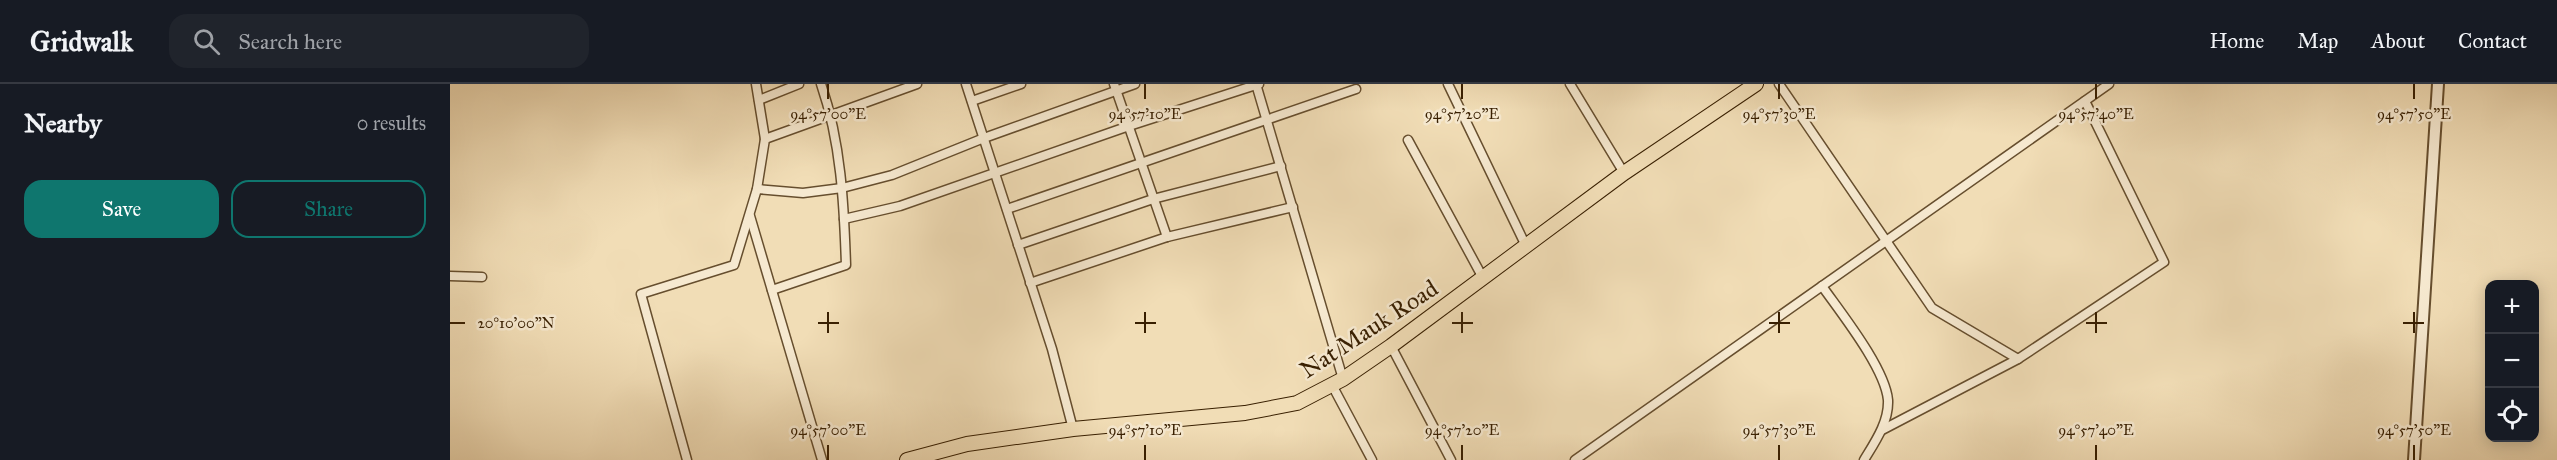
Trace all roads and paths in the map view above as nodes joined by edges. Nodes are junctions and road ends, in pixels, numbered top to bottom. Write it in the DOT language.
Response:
graph roads {
  1 [pos="756,84"];
  2 [pos="799,84"];
  3 [pos="821,84"];
  4 [pos="917,84"];
  5 [pos="966,84"];
  6 [pos="1021,84"];
  7 [pos="1136,84"];
  8 [pos="1257,84"];
  9 [pos="1448,84"];
  10 [pos="1570,84"];
  11 [pos="1756,84"];
  12 [pos="1779,84"];
  13 [pos="2109,84"];
  14 [pos="2438,84"];
  15 [pos="1115,87"];
  16 [pos="1356,89"];
  17 [pos="759,100"];
  18 [pos="972,101"];
  19 [pos="2085,101"];
  20 [pos="832,116"];
  21 [pos="1268,118"];
  22 [pos="1128,126"];
  23 [pos="984,138"];
  24 [pos="765,139"];
  25 [pos="1408,140"];
  26 [pos="1140,163"];
  27 [pos="1281,166"];
  28 [pos="1624,173"];
  29 [pos="995,174"];
  30 [pos="842,188"];
  31 [pos="757,189"];
  32 [pos="1153,199"];
  33 [pos="1293,207"];
  34 [pos="1007,209"];
  35 [pos="749,214"];
  36 [pos="844,219"];
  37 [pos="1167,237"];
  38 [pos="1887,241"];
  39 [pos="1018,244"];
  40 [pos="1526,246"];
  41 [pos="450,276"];
  42 [pos="482,278"];
  43 [pos="1483,278"];
  44 [pos="1030,282"];
  45 [pos="1822,286"];
  46 [pos="772,290"];
  47 [pos="1391,346"];
  48 [pos="2018,359"];
  49 [pos="1338,382"];
  50 [pos="1074,429"];
  51 [pos="1882,430"];
  52 [pos="687,460"];
  53 [pos="822,460"];
  54 [pos="907,460"];
  55 [pos="1372,460"];
  56 [pos="1451,460"];
  57 [pos="1575,460"];
  58 [pos="1864,460"];
  59 [pos="2414,460"];
  1 -- 17 [label="street"];
  2 -- 17 [label="street"];
  3 -- 20 [label="street"];
  4 -- 20 [label="street"];
  5 -- 18 [label="street"];
  6 -- 18 [label="street"];
  7 -- 15 [label="street"];
  8 -- 21 [label="street"];
  8 -- 22 [label="street"];
  9 -- 40 [label="street"];
  10 -- 28 [label="street"];
  11 -- 28 [label="highway, Nat Mauk Road"];
  12 -- 38 [label="street"];
  13 -- 19 [label="street"];
  14 -- 59 [label="street"];
  15 -- 22 [label="street"];
  15 -- 23 [label="street"];
  16 -- 21 [label="street"];
  17 -- 24 [label="street"];
  18 -- 23 [label="street"];
  19 -- 38 [label="street"];
  19 -- 48 [label="street"];
  20 -- 24 [label="street"];
  20 -- 30 [label="street"];
  21 -- 26 [label="street"];
  21 -- 27 [label="street"];
  22 -- 26 [label="street"];
  22 -- 29 [label="street"];
  23 -- 29 [label="street"];
  23 -- 30 [label="street"];
  24 -- 31 [label="street"];
  25 -- 43 [label="street"];
  26 -- 32 [label="street"];
  26 -- 34 [label="street"];
  27 -- 32 [label="street"];
  27 -- 33 [label="street"];
  28 -- 40 [label="highway, Nat Mauk Road"];
  29 -- 34 [label="street"];
  29 -- 36 [label="street"];
  30 -- 31 [label="street"];
  30 -- 36 [label="street"];
  31 -- 35 [label="street"];
  32 -- 37 [label="street"];
  32 -- 39 [label="street"];
  33 -- 37 [label="street"];
  33 -- 49 [label="street"];
  34 -- 39 [label="street"];
  35 -- 46 [label="street"];
  35 -- 52 [label="street"];
  36 -- 46 [label="street"];
  37 -- 44 [label="street"];
  38 -- 45 [label="street"];
  38 -- 48 [label="street"];
  39 -- 44 [label="street"];
  40 -- 43 [label="highway, Nat Mauk Road"];
  41 -- 42 [label="street"];
  43 -- 47 [label="highway, Nat Mauk Road"];
  44 -- 50 [label="street"];
  45 -- 51 [label="street"];
  45 -- 57 [label="street"];
  46 -- 53 [label="street"];
  47 -- 49 [label="highway, Nat Mauk Road"];
  47 -- 56 [label="street"];
  48 -- 51 [label="street"];
  49 -- 50 [label="highway, Nat Mauk Road"];
  49 -- 55 [label="street"];
  50 -- 54 [label="highway, Nat Mauk Road"];
  51 -- 58 [label="street"];
}
